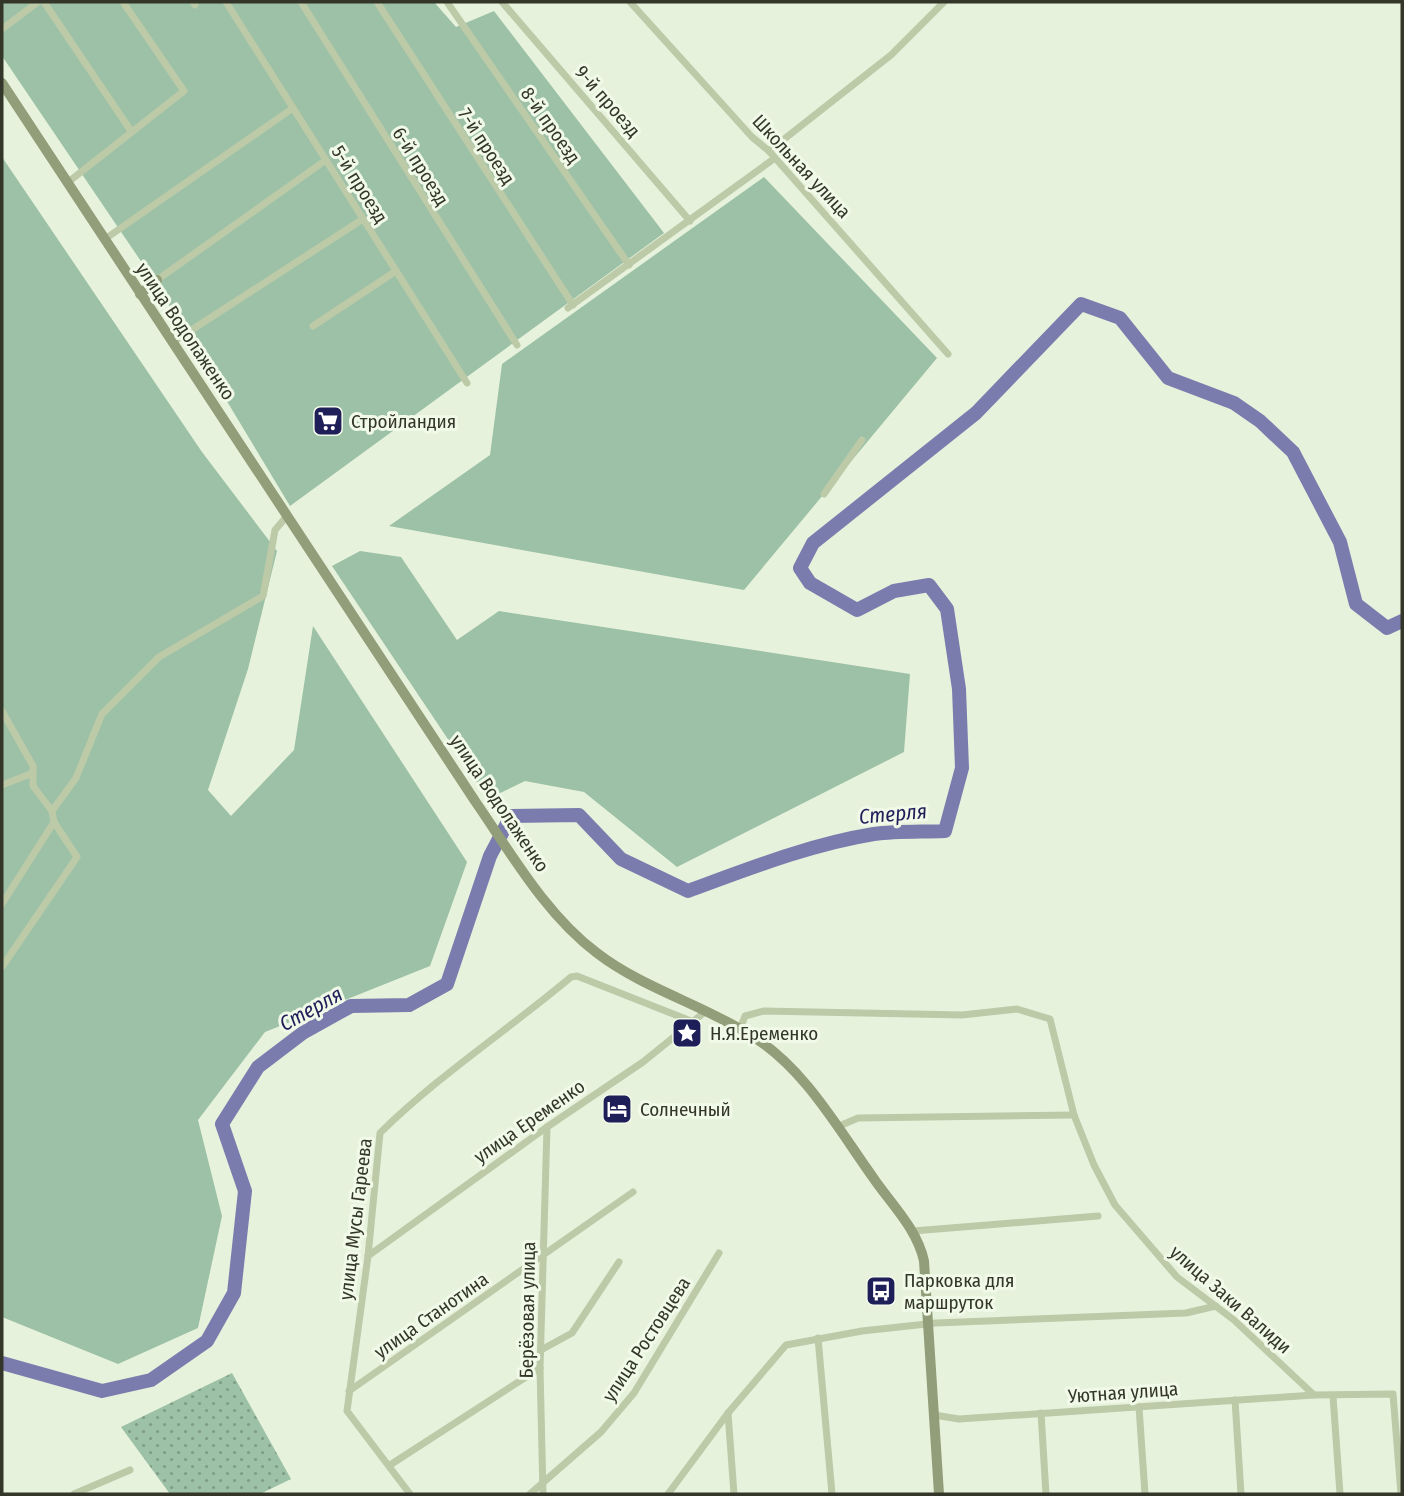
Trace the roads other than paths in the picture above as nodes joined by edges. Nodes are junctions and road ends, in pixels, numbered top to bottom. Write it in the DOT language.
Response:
graph roads {
  1 [pos="38,2"];
  2 [pos="44,2"];
  3 [pos="123,2"];
  4 [pos="226,2"];
  5 [pos="300,2"];
  6 [pos="377,2"];
  7 [pos="447,2"];
  8 [pos="502,2"];
  9 [pos="630,2"];
  10 [pos="944,2"];
  11 [pos="2,29"];
  12 [pos="2,83"];
  13 [pos="293,108"];
  14 [pos="131,131"];
  15 [pos="769,150"];
  16 [pos="775,158"];
  17 [pos="326,160"];
  18 [pos="67,183"];
  19 [pos="363,219"];
  20 [pos="690,221"];
  21 [pos="105,239"];
  22 [pos="629,265"];
  23 [pos="396,271"];
  24 [pos="157,280"];
  25 [pos="140,294"];
  26 [pos="313,326"];
  27 [pos="173,342"];
  28 [pos="517,345"];
  29 [pos="948,354"];
  30 [pos="467,383"];
  31 [pos="863,440"];
  32 [pos="824,494"];
  33 [pos="287,516"];
  34 [pos="2,711"];
  35 [pos="33,773"];
  36 [pos="2,785"];
  37 [pos="52,811"];
  38 [pos="54,822"];
  39 [pos="2,904"];
  40 [pos="2,967"];
  41 [pos="706,1010"];
  42 [pos="691,1021"];
  43 [pos="740,1028"];
  44 [pos="1074,1115"];
  45 [pos="547,1127"];
  46 [pos="837,1127"];
  47 [pos="633,1192"];
  48 [pos="1097,1216"];
  49 [pos="913,1231"];
  50 [pos="719,1253"];
  51 [pos="368,1256"];
  52 [pos="544,1257"];
  53 [pos="619,1262"];
  54 [pos="1216,1306"];
  55 [pos="928,1324"];
  56 [pos="818,1338"];
  57 [pos="541,1350"];
  58 [pos="540,1368"];
  59 [pos="349,1391"];
  60 [pos="1314,1395"];
  61 [pos="1334,1396"];
  62 [pos="1235,1400"];
  63 [pos="1139,1407"];
  64 [pos="728,1413"];
  65 [pos="1041,1413"];
  66 [pos="934,1415"];
  67 [pos="390,1465"];
  68 [pos="130,1470"];
  69 [pos="542,1485"];
  70 [pos="74,1494"];
  71 [pos="410,1494"];
  72 [pos="530,1494"];
  73 [pos="542,1494"];
  74 [pos="668,1494"];
  75 [pos="734,1494"];
  76 [pos="832,1494"];
  77 [pos="939,1494"];
  78 [pos="1046,1494"];
  79 [pos="1144,1494"];
  80 [pos="1241,1494"];
  81 [pos="1340,1494"];
  82 [pos="1401,1494"];
  1 -- 11 [label="street"];
  2 -- 14 [label="street"];
  3 -- 14 [label="street"];
  4 -- 13 [label="street, 5-й проезд"];
  5 -- 28 [label="street, 6-й проезд"];
  6 -- 22 [label="street, 7-й проезд"];
  7 -- 22 [label="street, 8-й проезд"];
  8 -- 20 [label="street, 9-й проезд"];
  9 -- 15 [label="street, Школьная улица"];
  10 -- 15 [label="street"];
  12 -- 18 [label="main road, улица Водолаженко"];
  13 -- 17 [label="street, 5-й проезд"];
  13 -- 21 [label="street"];
  14 -- 18 [label="street"];
  15 -- 16 [label="street, Школьная улица"];
  16 -- 20 [label="street"];
  16 -- 29 [label="street, Школьная улица"];
  17 -- 19 [label="street, 5-й проезд"];
  17 -- 24 [label="street"];
  18 -- 21 [label="main road, улица Водолаженко"];
  19 -- 23 [label="street, 5-й проезд"];
  19 -- 27 [label="street"];
  20 -- 22 [label="street"];
  21 -- 25 [label="main road, улица Водолаженко"];
  23 -- 26 [label="street"];
  23 -- 30 [label="street, 5-й проезд"];
  24 -- 25 [label="main road"];
  25 -- 27 [label="main road, улица Водолаженко"];
  27 -- 33 [label="main road, улица Водолаженко"];
  31 -- 32 [label="street"];
  33 -- 37 [label="street"];
  33 -- 41 [label="main road, улица Водолаженко"];
  34 -- 35 [label="street"];
  35 -- 36 [label="street"];
  35 -- 37 [label="street"];
  37 -- 38 [label="street"];
  38 -- 39 [label="street"];
  38 -- 40 [label="street"];
  41 -- 42 [label="street, улица Еременко"];
  41 -- 43 [label="main road, улица Водолаженко"];
  42 -- 45 [label="street, улица Еременко"];
  42 -- 51 [label="street, улица Мусы Гареева"];
  43 -- 44 [label="street, улица Заки Валиди"];
  43 -- 46 [label="main road, улица Водолаженко"];
  44 -- 46 [label="street"];
  44 -- 54 [label="street, улица Заки Валиди"];
  45 -- 51 [label="street, улица Еременко"];
  45 -- 52 [label="street, Берёзовая улица"];
  46 -- 49 [label="main road, улица Водолаженко"];
  47 -- 52 [label="street, улица Станотина"];
  48 -- 49 [label="street"];
  49 -- 55 [label="main road, улица Водолаженко"];
  50 -- 69 [label="street, улица Ростовцева"];
  51 -- 59 [label="street, улица Мусы Гареева"];
  52 -- 57 [label="street, Берёзовая улица"];
  52 -- 59 [label="street, улица Станотина"];
  53 -- 57 [label="street"];
  54 -- 55 [label="street"];
  54 -- 60 [label="street, улица Заки Валиди"];
  55 -- 56 [label="street"];
  55 -- 66 [label="main road, улица Водолаженко"];
  56 -- 64 [label="street"];
  56 -- 76 [label="street"];
  57 -- 58 [label="street, Берёзовая улица"];
  58 -- 67 [label="street"];
  58 -- 69 [label="street, Берёзовая улица"];
  59 -- 67 [label="street, улица Мусы Гареева"];
  60 -- 61 [label="street"];
  60 -- 62 [label="street, Уютная улица"];
  61 -- 81 [label="street"];
  61 -- 82 [label="street"];
  62 -- 63 [label="street, Уютная улица"];
  62 -- 80 [label="street"];
  63 -- 65 [label="street, Уютная улица"];
  63 -- 79 [label="street"];
  64 -- 74 [label="street"];
  64 -- 75 [label="street"];
  65 -- 66 [label="street, Уютная улица"];
  65 -- 78 [label="street"];
  66 -- 77 [label="main road, улица Водолаженко"];
  67 -- 71 [label="street, улица Мусы Гареева"];
  68 -- 70 [label="street"];
  69 -- 72 [label="street, улица Ростовцева"];
  69 -- 73 [label="street, Берёзовая улица"];
}
